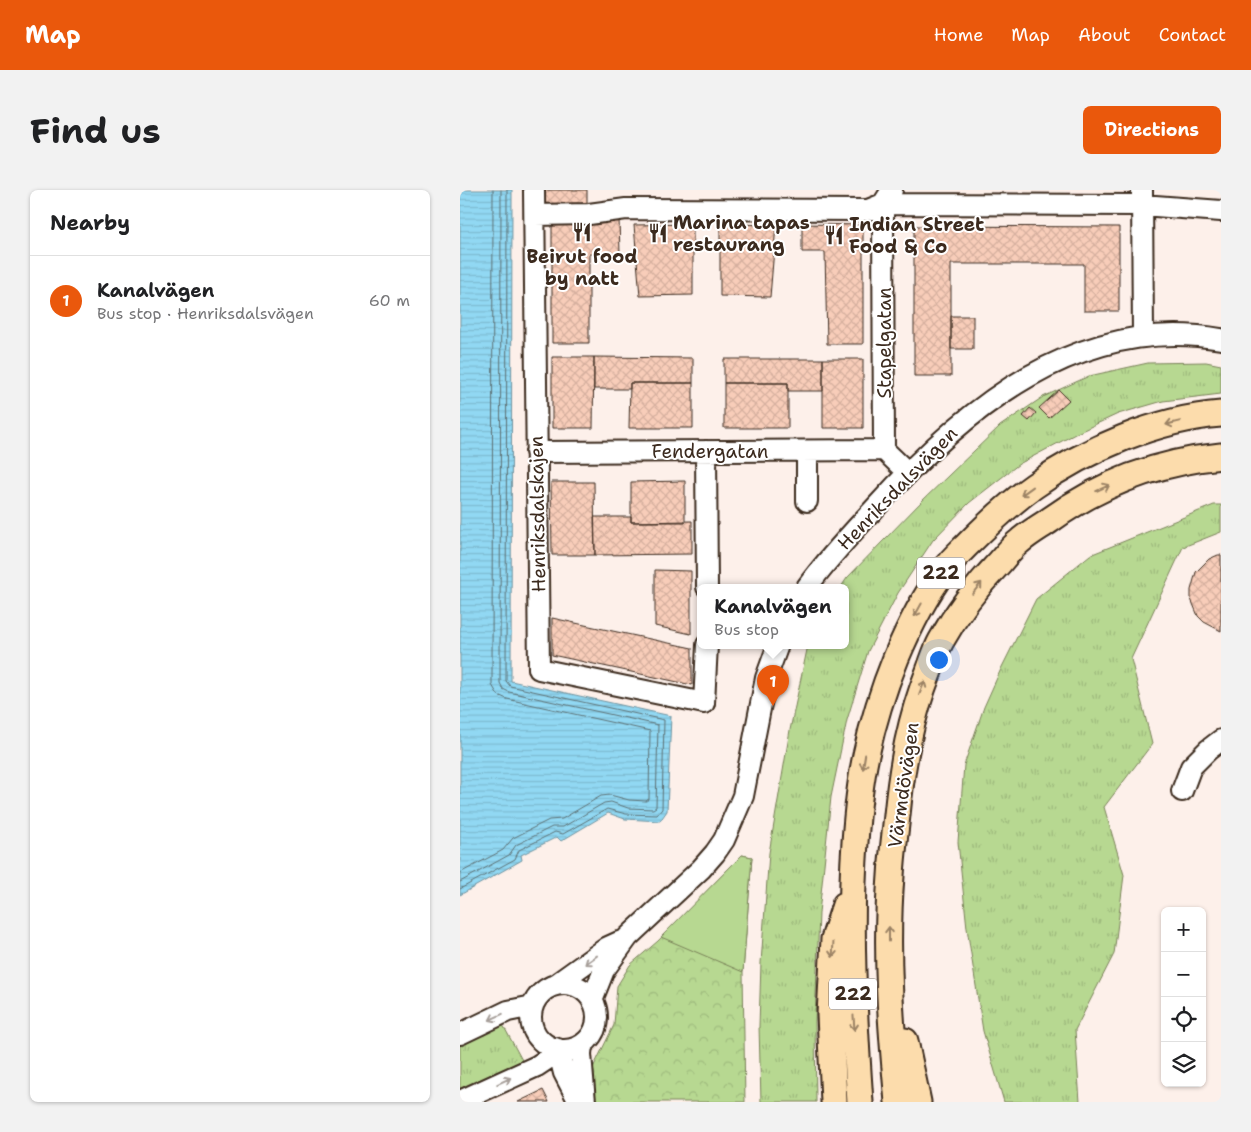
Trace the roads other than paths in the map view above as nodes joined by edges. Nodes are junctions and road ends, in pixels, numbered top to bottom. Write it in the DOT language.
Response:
graph roads {
  1 [pos="534,190"];
  2 [pos="888,197"];
  3 [pos="1142,198"];
  4 [pos="1221,211"];
  5 [pos="534,215"];
  6 [pos="1143,336"];
  7 [pos="1221,339"];
  8 [pos="1221,414"];
  9 [pos="807,450"];
  10 [pos="884,450"];
  11 [pos="706,451"];
  12 [pos="536,452"];
  13 [pos="1221,456"];
  14 [pos="907,472"];
  15 [pos="807,501"];
  16 [pos="707,584"];
  17 [pos="809,584"];
  18 [pos="707,649"];
  19 [pos="777,649"];
  20 [pos="1221,740"];
  21 [pos="1182,791"];
  22 [pos="852,886"];
  23 [pos="628,937"];
  24 [pos="890,983"];
  25 [pos="555,985"];
  26 [pos="592,1000"];
  27 [pos="533,1006"];
  28 [pos="460,1034"];
  29 [pos="582,1045"];
  30 [pos="556,1049"];
  31 [pos="460,1101"];
  32 [pos="579,1102"];
  33 [pos="585,1102"];
  34 [pos="834,1102"];
  35 [pos="860,1102"];
  36 [pos="898,1102"];
  37 [pos="918,1102"];
  1 -- 5 [label="street, Henriksdalskajen"];
  2 -- 3 [label="street"];
  2 -- 5 [label="street"];
  2 -- 10 [label="street, Stapelgatan"];
  3 -- 4 [label="street"];
  3 -- 6 [label="street"];
  5 -- 12 [label="street, Henriksdalskajen"];
  6 -- 7 [label="street, Henriksdalsvägen"];
  6 -- 14 [label="street, Henriksdalsvägen"];
  8 -- 22 [label="main road, Värmdövägen / 222, one-way"];
  9 -- 10 [label="street, Fendergatan"];
  9 -- 11 [label="street, Fendergatan"];
  9 -- 15 [label="street"];
  10 -- 14 [label="street"];
  11 -- 12 [label="street, Fendergatan"];
  11 -- 16 [label="street"];
  12 -- 18 [label="street, Henriksdalskajen"];
  24 -- 13 [label="main road, Värmdövägen / 222, one-way"];
  14 -- 17 [label="street, Henriksdalsvägen"];
  19 -- 23 [label="street"];
  20 -- 21 [label="street"];
  22 -- 34 [label="main road, one-way"];
  22 -- 35 [label="main road, 222, one-way"];
  23 -- 25 [label="street, one-way"];
  23 -- 26 [label="street"];
  24 -- 36 [label="main road, 222"];
  24 -- 37 [label="main road"];
  25 -- 26 [label="street"];
  25 -- 27 [label="street"];
  26 -- 29 [label="street"];
  27 -- 28 [label="street, one-way"];
  27 -- 30 [label="street"];
  29 -- 30 [label="street"];
  29 -- 33 [label="street"];
  31 -- 30 [label="street, one-way"];
  30 -- 32 [label="street"];
}
